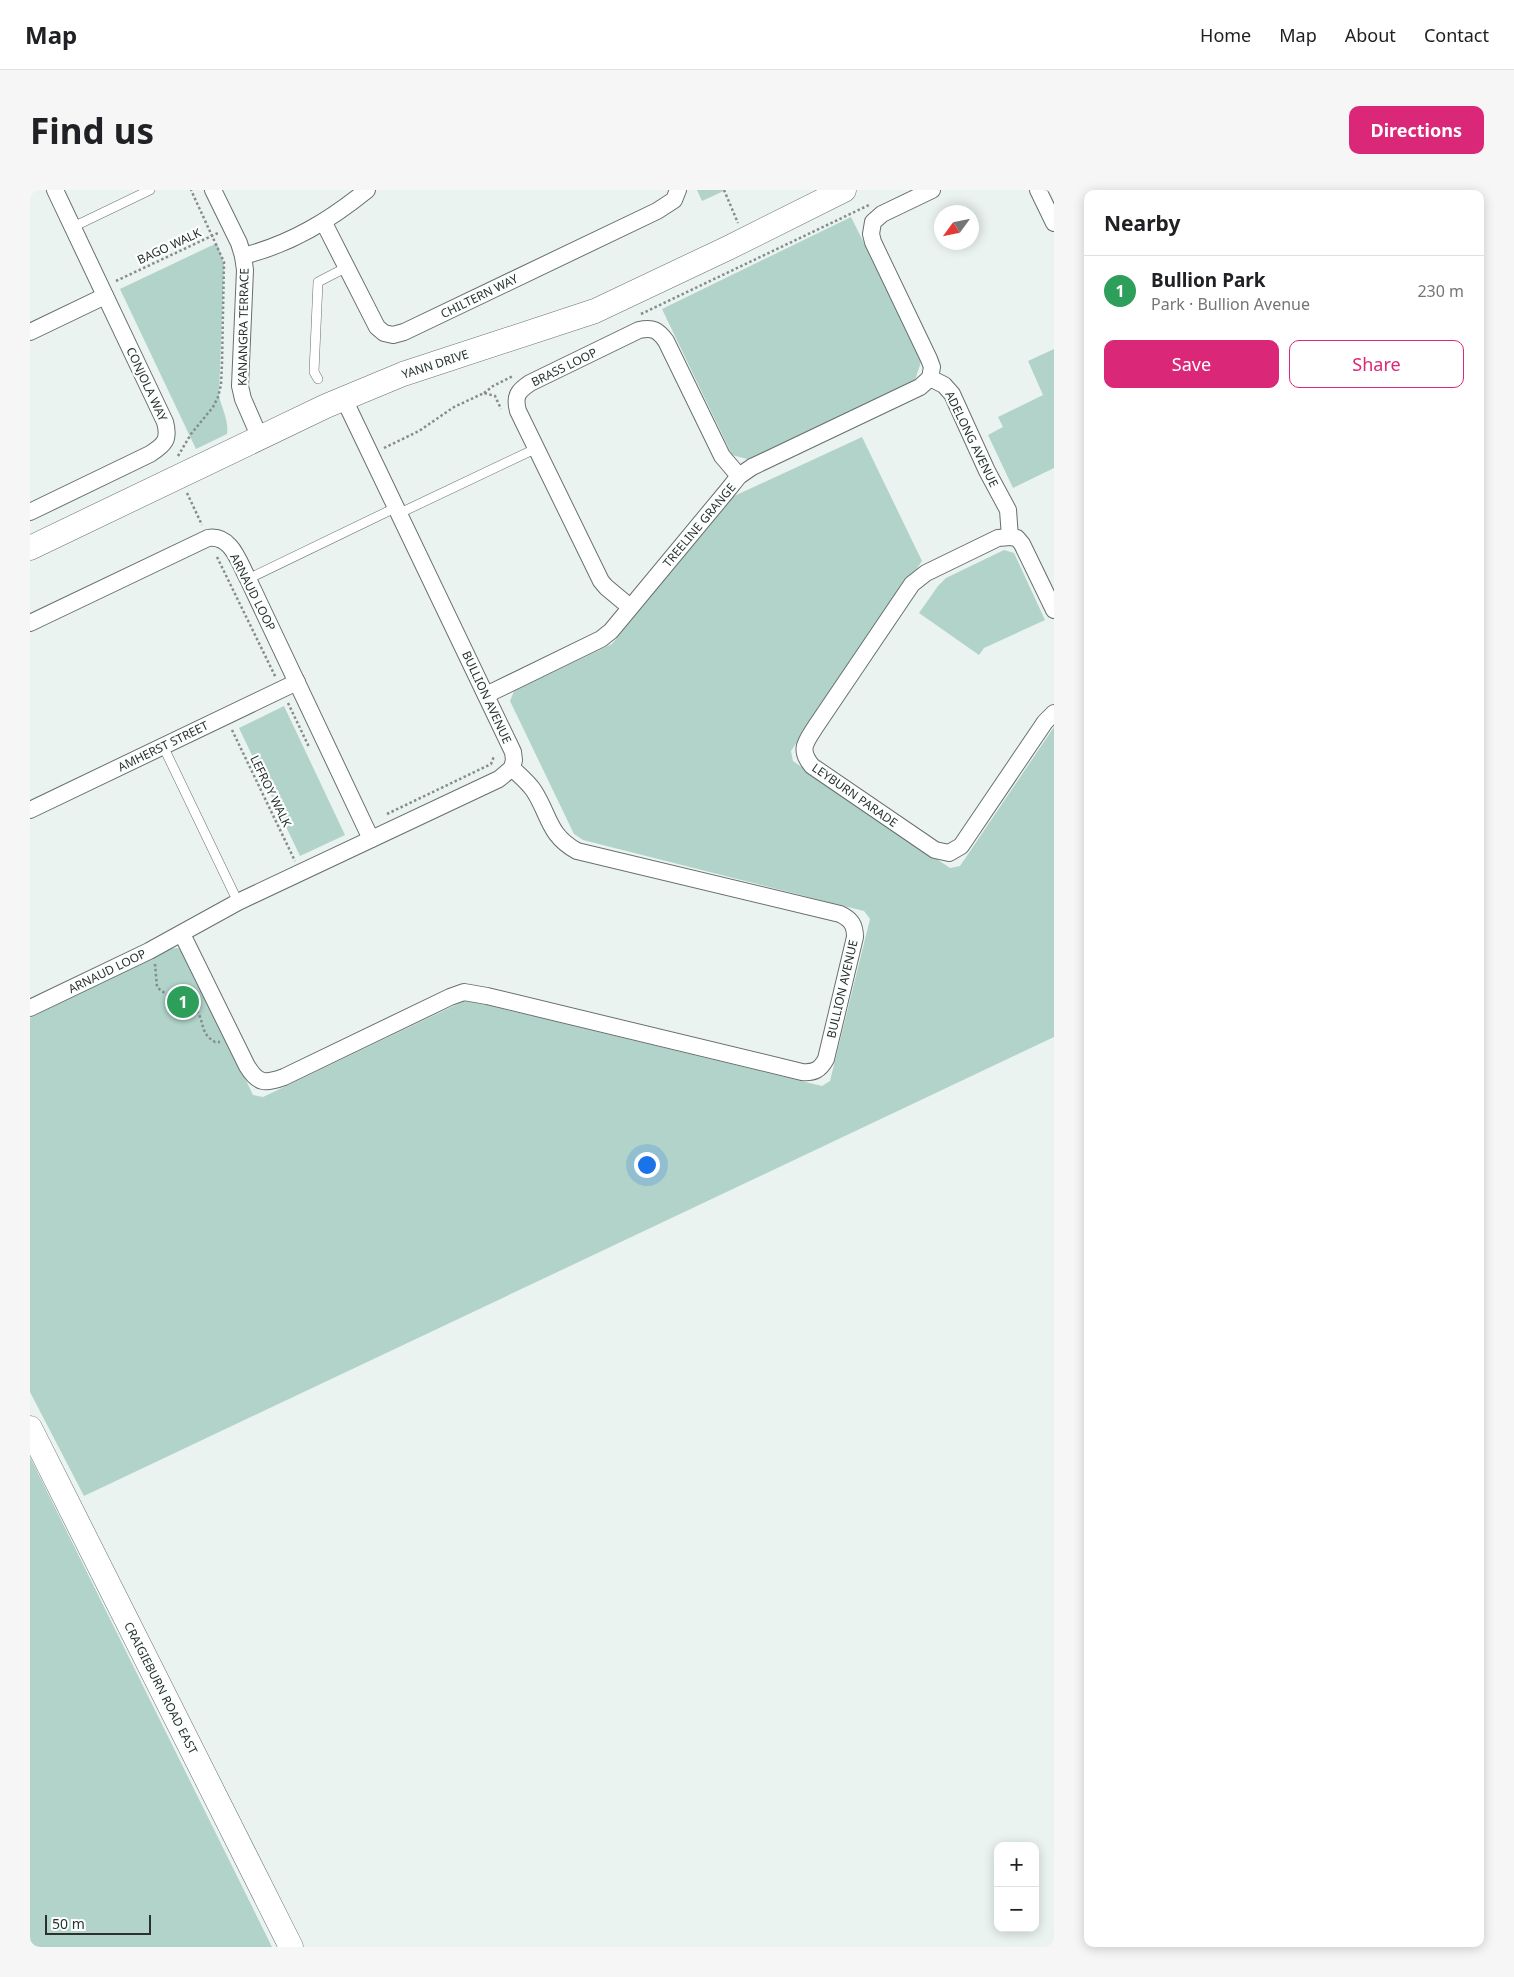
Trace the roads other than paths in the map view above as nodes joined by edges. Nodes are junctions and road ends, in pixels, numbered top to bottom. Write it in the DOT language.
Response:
graph roads {
  1 [pos="55,190"];
  2 [pos="150,190"];
  3 [pos="213,190"];
  4 [pos="368,190"];
  5 [pos="678,190"];
  6 [pos="844,190"];
  7 [pos="932,190"];
  8 [pos="1038,190"];
  9 [pos="324,223"];
  10 [pos="1054,223"];
  11 [pos="73,227"];
  12 [pos="243,256"];
  13 [pos="347,267"];
  14 [pos="105,296"];
  15 [pos="30,332"];
  16 [pos="930,378"];
  17 [pos="318,379"];
  18 [pos="344,399"];
  19 [pos="260,438"];
  20 [pos="537,448"];
  21 [pos="739,476"];
  22 [pos="399,510"];
  23 [pos="30,512"];
  24 [pos="1010,536"];
  25 [pos="30,548"];
  26 [pos="248,579"];
  27 [pos="630,607"];
  28 [pos="1054,610"];
  29 [pos="30,623"];
  30 [pos="297,682"];
  31 [pos="486,695"];
  32 [pos="1054,712"];
  33 [pos="163,746"];
  34 [pos="512,768"];
  35 [pos="30,810"];
  36 [pos="368,832"];
  37 [pos="238,902"];
  38 [pos="182,934"];
  39 [pos="30,1008"];
  40 [pos="30,1428"];
  41 [pos="291,1947"];
  1 -- 11 [label="street, CONJOLA WAY"];
  2 -- 11 [label="lane"];
  3 -- 12 [label="street, KANANGRA TERRACE"];
  4 -- 9 [label="street"];
  5 -- 13 [label="street, CHILTERN WAY"];
  6 -- 18 [label="street, YANN DRIVE"];
  7 -- 16 [label="street"];
  8 -- 10 [label="street"];
  9 -- 12 [label="street"];
  9 -- 13 [label="street, CHILTERN WAY"];
  11 -- 14 [label="street, CONJOLA WAY"];
  12 -- 19 [label="street, KANANGRA TERRACE"];
  13 -- 17 [label="lane"];
  14 -- 15 [label="street"];
  14 -- 23 [label="street, CONJOLA WAY"];
  16 -- 21 [label="street, TREELINE GRANGE"];
  16 -- 24 [label="street, ADELONG AVENUE"];
  18 -- 19 [label="street, YANN DRIVE"];
  18 -- 22 [label="street, BULLION AVENUE"];
  19 -- 25 [label="street, YANN DRIVE"];
  20 -- 21 [label="street, BRASS LOOP"];
  20 -- 22 [label="lane"];
  20 -- 27 [label="street, BRASS LOOP"];
  21 -- 27 [label="street, TREELINE GRANGE"];
  22 -- 26 [label="lane"];
  22 -- 31 [label="street, BULLION AVENUE"];
  24 -- 28 [label="street"];
  24 -- 32 [label="street, LEYBURN PARADE"];
  26 -- 29 [label="street, ARNAUD LOOP"];
  26 -- 30 [label="street, ARNAUD LOOP"];
  27 -- 31 [label="street, TREELINE GRANGE"];
  30 -- 33 [label="street, AMHERST STREET"];
  30 -- 36 [label="street, ARNAUD LOOP"];
  31 -- 34 [label="street, BULLION AVENUE"];
  33 -- 35 [label="street, AMHERST STREET"];
  33 -- 37 [label="lane"];
  34 -- 36 [label="street, ARNAUD LOOP"];
  34 -- 38 [label="street, BULLION AVENUE"];
  36 -- 37 [label="street, ARNAUD LOOP"];
  37 -- 38 [label="street, ARNAUD LOOP"];
  38 -- 39 [label="street, ARNAUD LOOP"];
  40 -- 41 [label="street, CRAIGIEBURN ROAD EAST"];
}
